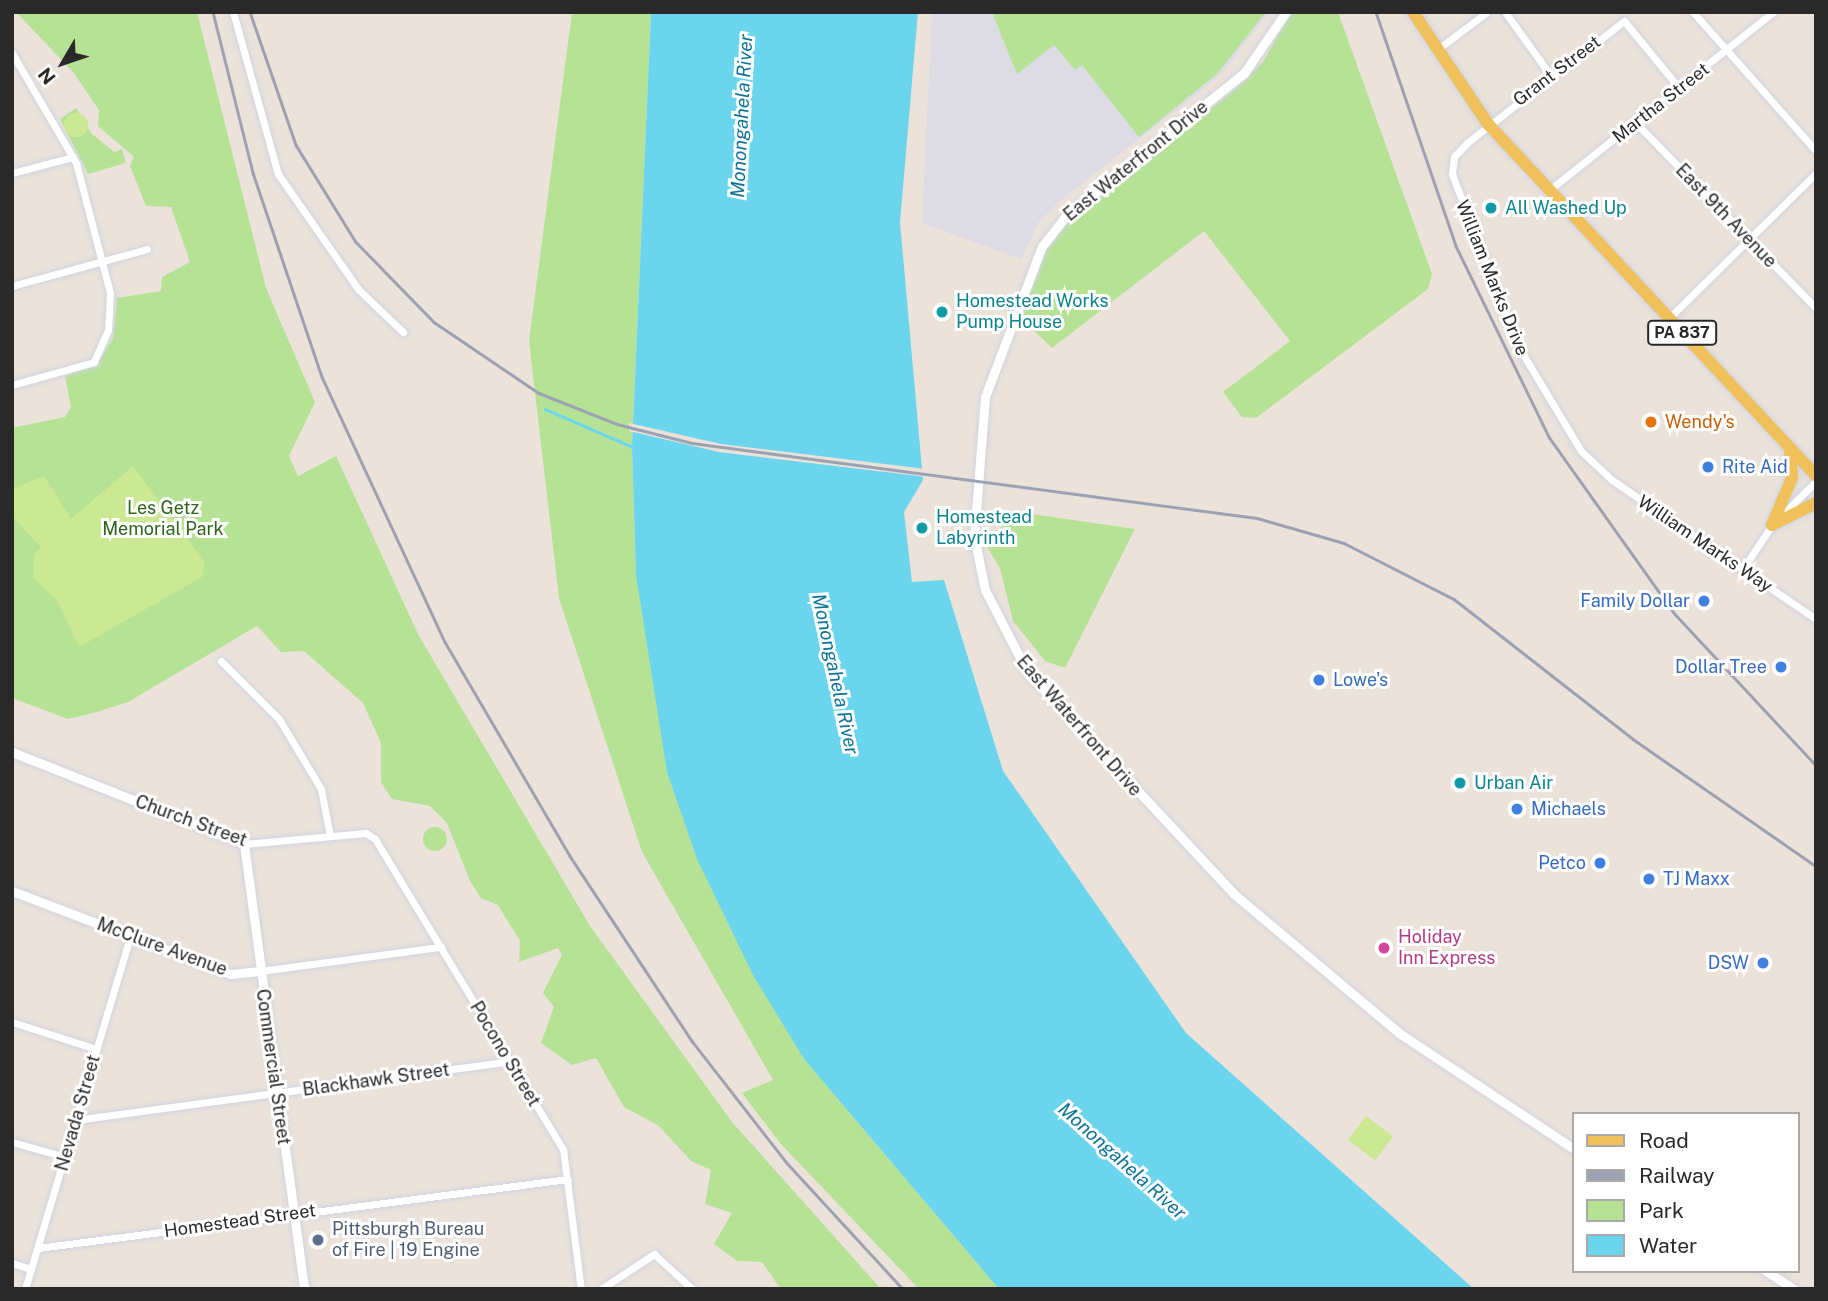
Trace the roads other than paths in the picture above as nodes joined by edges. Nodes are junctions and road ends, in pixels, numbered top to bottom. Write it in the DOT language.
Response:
graph roads {
  1 [pos="233,12"];
  2 [pos="1286,12"];
  3 [pos="1413,12"];
  4 [pos="1487,12"];
  5 [pos="1504,12"];
  6 [pos="1693,12"];
  7 [pos="1773,12"];
  8 [pos="1438,49"];
  9 [pos="1724,54"];
  10 [pos="13,56"];
  11 [pos="1551,76"];
  12 [pos="1679,89"];
  13 [pos="1636,123"];
  14 [pos="1488,124"];
  15 [pos="1816,151"];
  16 [pos="73,157"];
  17 [pos="12,173"];
  18 [pos="1816,173"];
  19 [pos="1548,191"];
  20 [pos="1749,239"];
  21 [pos="147,248"];
  22 [pos="102,262"];
  23 [pos="12,286"];
  24 [pos="1816,308"];
  25 [pos="1668,319"];
  26 [pos="403,332"];
  27 [pos="12,385"];
  28 [pos="1790,448"];
  29 [pos="1596,468"];
  30 [pos="1816,478"];
  31 [pos="1816,503"];
  32 [pos="1772,525"];
  33 [pos="1742,570"];
  34 [pos="1816,619"];
  35 [pos="221,661"];
  36 [pos="12,752"];
  37 [pos="330,836"];
  38 [pos="375,839"];
  39 [pos="244,844"];
  40 [pos="12,891"];
  41 [pos="130,936"];
  42 [pos="441,947"];
  43 [pos="260,971"];
  44 [pos="12,1022"];
  45 [pos="96,1049"];
  46 [pos="510,1061"];
  47 [pos="278,1093"];
  48 [pos="75,1121"];
  49 [pos="12,1142"];
  50 [pos="1573,1148"];
  51 [pos="65,1157"];
  52 [pos="568,1179"];
  53 [pos="294,1214"];
  54 [pos="38,1248"];
  55 [pos="12,1263"];
  56 [pos="31,1269"];
  57 [pos="1769,1273"];
  58 [pos="25,1289"];
  59 [pos="304,1289"];
  60 [pos="581,1289"];
  61 [pos="601,1289"];
  62 [pos="692,1289"];
  63 [pos="1794,1289"];
  1 -- 26 [label="street"];
  2 -- 50 [label="street, East Waterfront Drive"];
  3 -- 8 [label="main road, PA 837"];
  4 -- 8 [label="street"];
  5 -- 11 [label="street"];
  6 -- 9 [label="street"];
  7 -- 9 [label="street, Martha Street"];
  8 -- 14 [label="main road, PA 837"];
  9 -- 12 [label="street, Martha Street"];
  9 -- 15 [label="street"];
  10 -- 16 [label="street"];
  11 -- 12 [label="street, Grant Street"];
  11 -- 14 [label="street, Grant Street"];
  12 -- 13 [label="street, Martha Street"];
  13 -- 19 [label="street, Martha Street"];
  13 -- 20 [label="street, East 9th Avenue"];
  14 -- 19 [label="main road, PA 837"];
  14 -- 29 [label="street, William Marks Drive"];
  16 -- 17 [label="street"];
  16 -- 22 [label="street"];
  18 -- 20 [label="street"];
  19 -- 25 [label="main road, PA 837"];
  20 -- 24 [label="street, East 9th Avenue"];
  20 -- 25 [label="street"];
  21 -- 22 [label="street"];
  22 -- 23 [label="street"];
  22 -- 27 [label="street"];
  25 -- 28 [label="main road, PA 837"];
  28 -- 30 [label="main road, PA 837"];
  28 -- 32 [label="main road"];
  29 -- 33 [label="street, William Marks Way"];
  30 -- 32 [label="street"];
  31 -- 32 [label="main road"];
  32 -- 33 [label="street"];
  33 -- 34 [label="street, William Marks Way"];
  35 -- 37 [label="street"];
  36 -- 39 [label="street, Church Street"];
  37 -- 38 [label="street, Church Street"];
  37 -- 39 [label="street, Church Street"];
  38 -- 42 [label="street, Pocono Street"];
  39 -- 43 [label="street, Commercial Street"];
  40 -- 41 [label="street, McClure Avenue"];
  41 -- 43 [label="street, McClure Avenue"];
  41 -- 45 [label="street, Nevada Street"];
  42 -- 43 [label="street, McClure Avenue"];
  42 -- 46 [label="street, Pocono Street"];
  43 -- 47 [label="street, Commercial Street"];
  44 -- 45 [label="street"];
  45 -- 48 [label="street, Nevada Street"];
  46 -- 47 [label="street, Blackhawk Street"];
  46 -- 52 [label="street, Pocono Street"];
  47 -- 48 [label="street, Blackhawk Street"];
  47 -- 53 [label="street, Commercial Street"];
  48 -- 51 [label="street, Nevada Street"];
  49 -- 51 [label="street"];
  51 -- 54 [label="street, Nevada Street"];
  52 -- 53 [label="street, Homestead Street"];
  52 -- 60 [label="street, Pocono Street"];
  53 -- 54 [label="street, Homestead Street"];
  53 -- 59 [label="street, Commercial Street"];
  54 -- 56 [label="street, Nevada Street"];
  55 -- 56 [label="street"];
  56 -- 58 [label="street, Nevada Street"];
  57 -- 63 [label="street"];
  61 -- 62 [label="street"];
}
